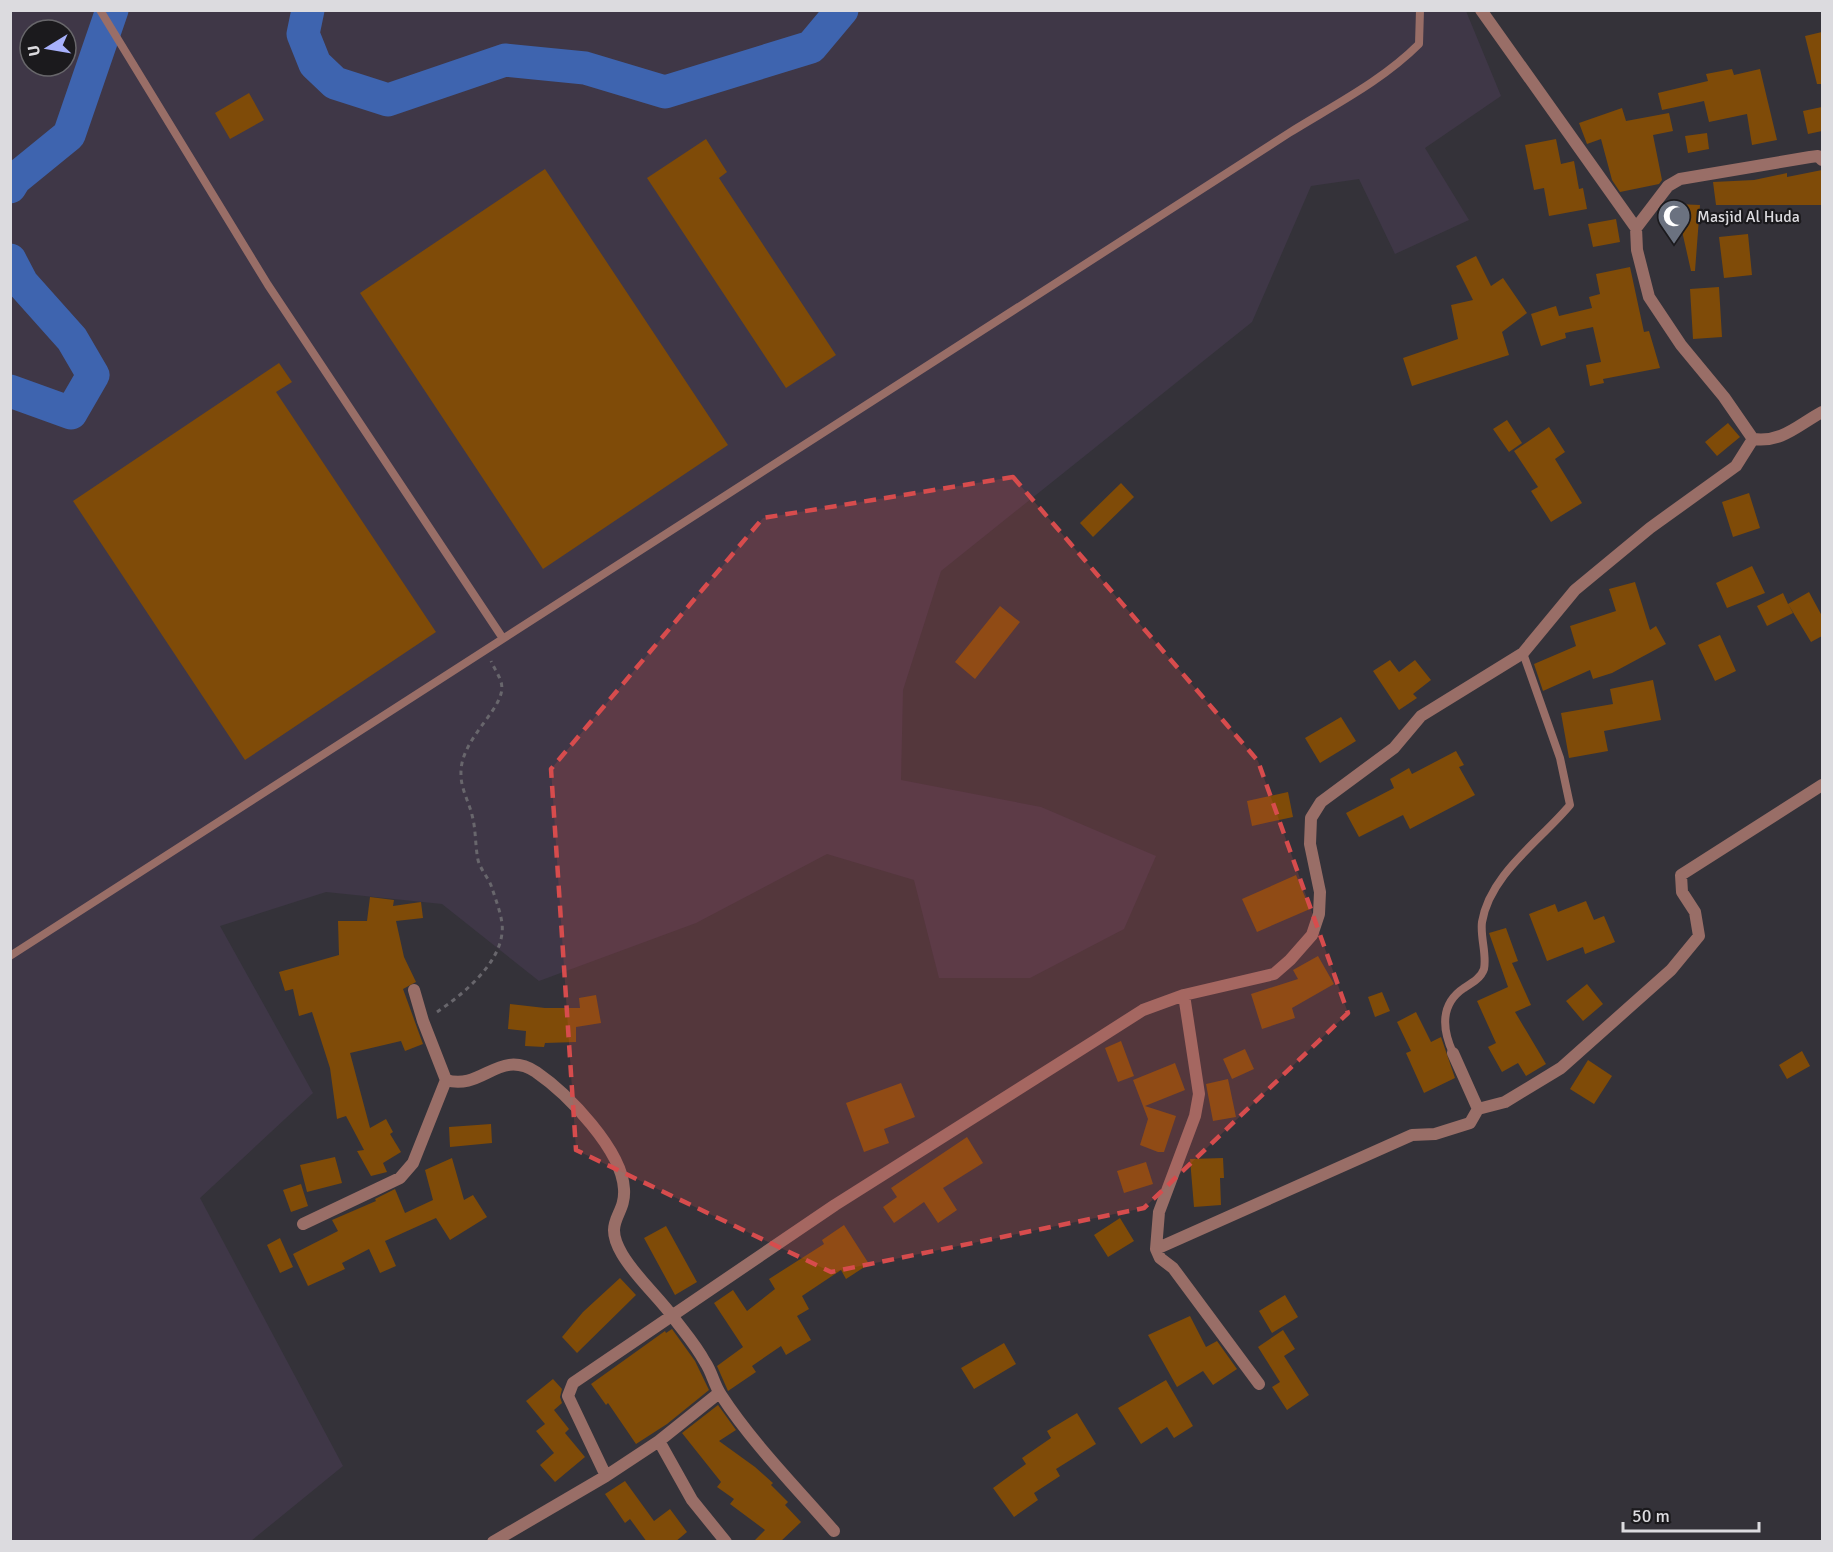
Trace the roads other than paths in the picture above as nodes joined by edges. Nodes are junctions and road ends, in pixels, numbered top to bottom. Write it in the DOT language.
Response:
graph roads {
  1 [pos="100,10"];
  2 [pos="1420,10"];
  3 [pos="1480,10"];
  4 [pos="1822,160"];
  5 [pos="1636,228"];
  6 [pos="1822,412"];
  7 [pos="1753,438"];
  8 [pos="502,637"];
  9 [pos="1523,653"];
  10 [pos="1822,785"];
  11 [pos="10,956"];
  12 [pos="414,990"];
  13 [pos="1184,995"];
  14 [pos="1453,1053"];
  15 [pos="447,1080"];
  16 [pos="1478,1109"];
  17 [pos="303,1224"];
  18 [pos="1156,1249"];
  19 [pos="672,1314"];
  20 [pos="1259,1384"];
  21 [pos="719,1393"];
  22 [pos="659,1441"];
  23 [pos="606,1476"];
  24 [pos="834,1531"];
  25 [pos="493,1542"];
  26 [pos="726,1542"];
  1 -- 8 [label="lane"];
  2 -- 8 [label="lane"];
  3 -- 5 [label="street"];
  4 -- 5 [label="street"];
  5 -- 7 [label="street"];
  6 -- 7 [label="street"];
  7 -- 9 [label="street"];
  8 -- 11 [label="lane"];
  9 -- 13 [label="street"];
  9 -- 14 [label="lane"];
  10 -- 16 [label="street"];
  12 -- 15 [label="street"];
  13 -- 18 [label="street"];
  13 -- 19 [label="street"];
  14 -- 16 [label="street"];
  15 -- 17 [label="street"];
  15 -- 19 [label="street"];
  16 -- 18 [label="street"];
  18 -- 20 [label="street"];
  19 -- 21 [label="street"];
  19 -- 23 [label="street"];
  21 -- 22 [label="street"];
  21 -- 24 [label="street"];
  22 -- 23 [label="street"];
  22 -- 26 [label="street"];
  23 -- 25 [label="street"];
}
